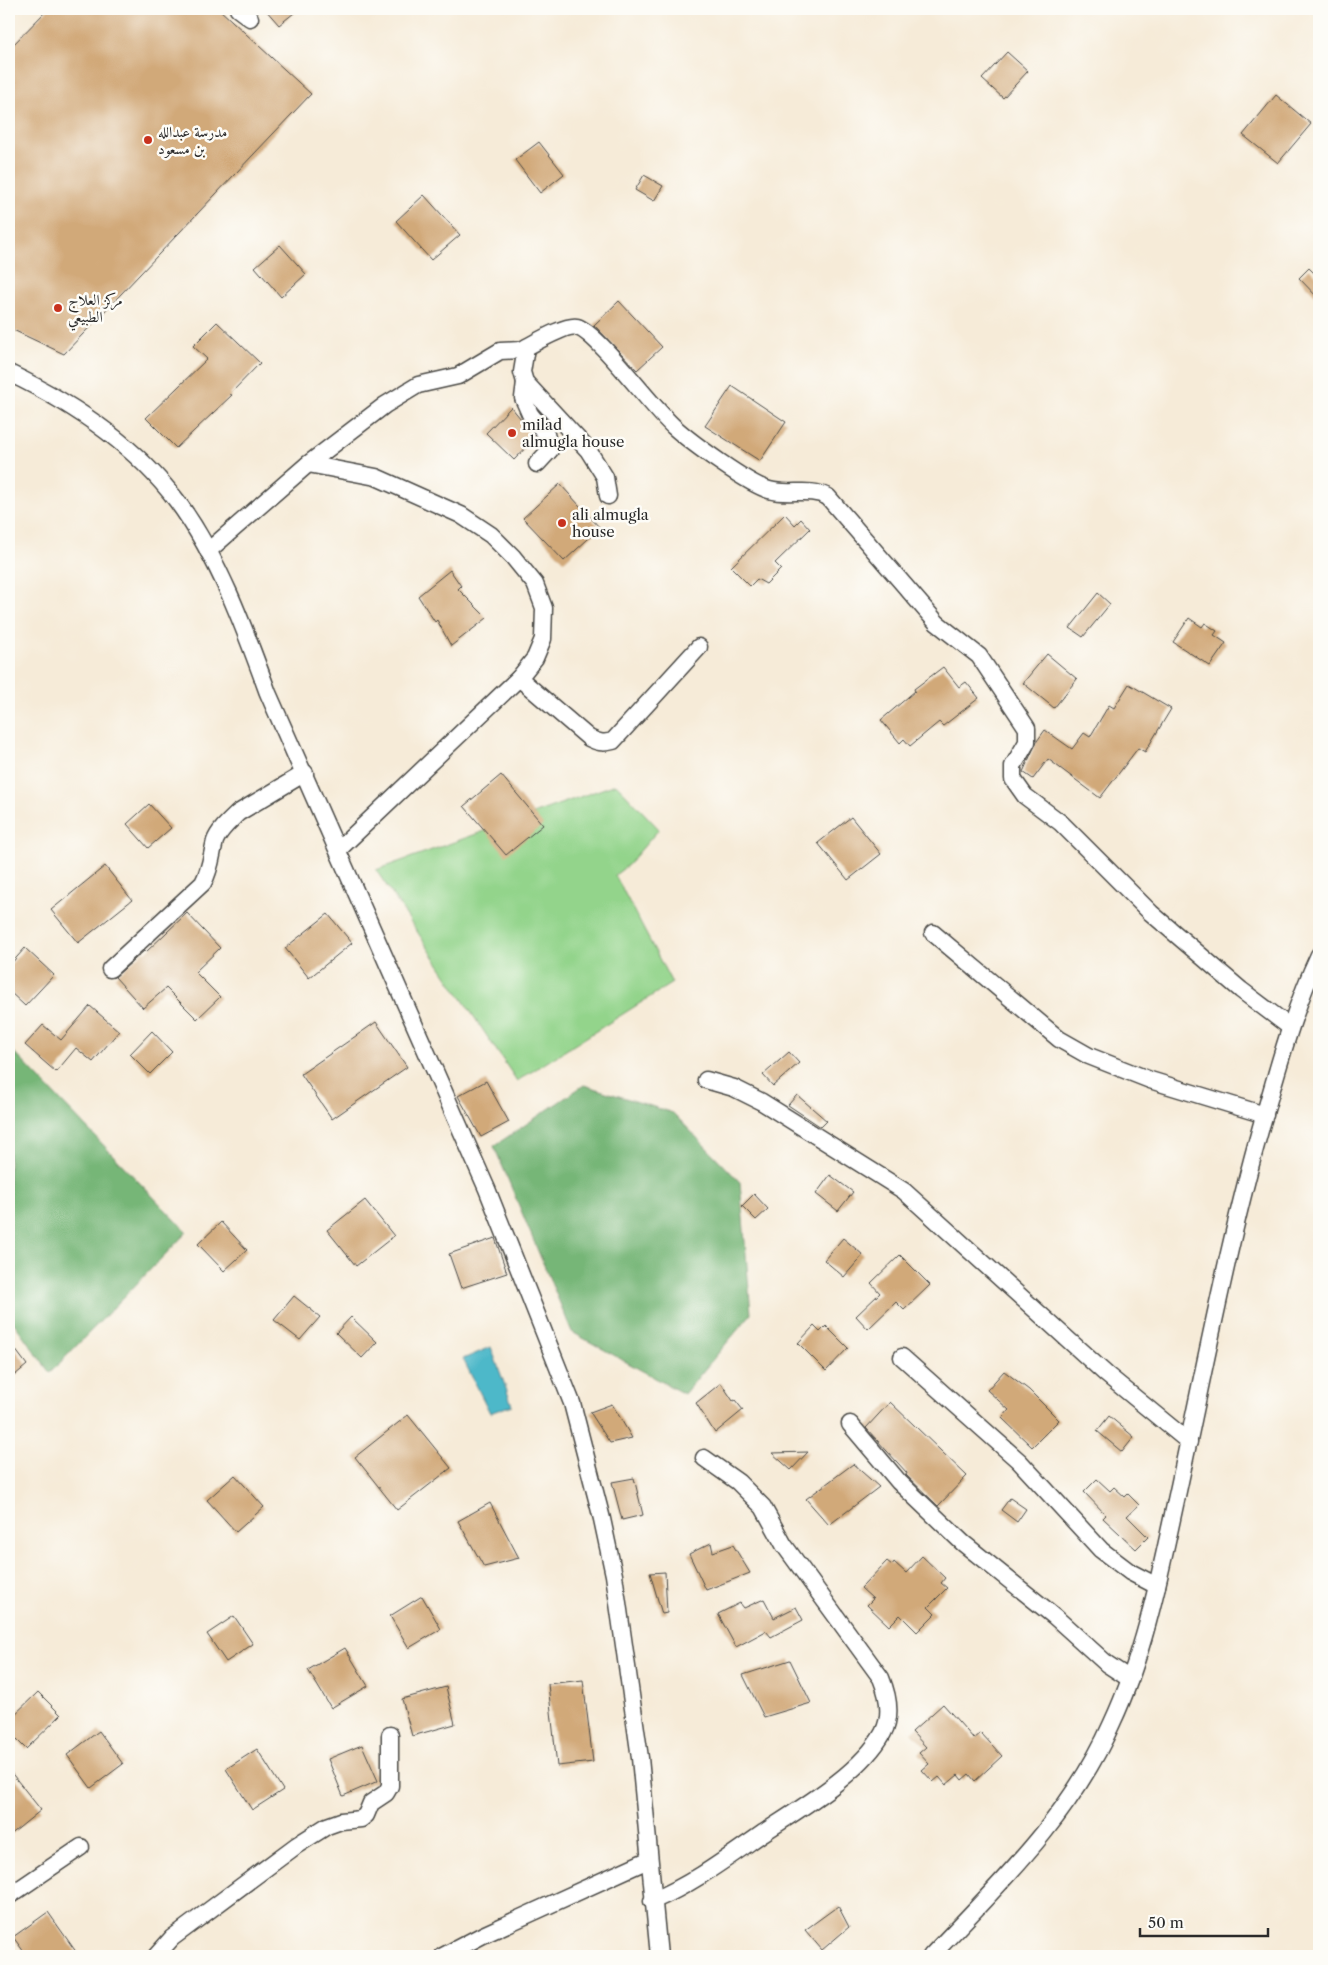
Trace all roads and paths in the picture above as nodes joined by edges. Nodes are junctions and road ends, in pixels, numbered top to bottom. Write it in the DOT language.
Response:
graph roads {
  1 [pos="522,350"];
  2 [pos="9,372"];
  3 [pos="525,382"];
  4 [pos="308,464"];
  5 [pos="536,464"];
  6 [pos="608,496"];
  7 [pos="208,551"];
  8 [pos="699,647"];
  9 [pos="519,678"];
  10 [pos="305,773"];
  11 [pos="338,850"];
  12 [pos="932,933"];
  13 [pos="1319,955"];
  14 [pos="110,969"];
  15 [pos="1290,1027"];
  16 [pos="706,1080"];
  17 [pos="1264,1115"];
  18 [pos="902,1356"];
  19 [pos="850,1424"];
  20 [pos="1189,1442"];
  21 [pos="704,1458"];
  22 [pos="1158,1586"];
  23 [pos="1130,1679"];
  24 [pos="390,1735"];
  25 [pos="81,1847"];
  26 [pos="648,1860"];
  27 [pos="9,1896"];
  28 [pos="652,1901"];
  29 [pos="933,1955"];
  30 [pos="156,1956"];
  31 [pos="443,1956"];
  32 [pos="659,1956"];
  1 -- 3 [label="street"];
  1 -- 4 [label="street"];
  1 -- 15 [label="street"];
  2 -- 7 [label="street"];
  3 -- 5 [label="street"];
  3 -- 6 [label="street"];
  4 -- 7 [label="street"];
  4 -- 9 [label="street"];
  7 -- 10 [label="street"];
  8 -- 9 [label="street"];
  9 -- 11 [label="street"];
  10 -- 11 [label="street"];
  10 -- 14 [label="street"];
  11 -- 26 [label="street"];
  12 -- 17 [label="street"];
  13 -- 15 [label="street"];
  15 -- 17 [label="street"];
  16 -- 20 [label="street"];
  17 -- 20 [label="street"];
  18 -- 22 [label="street"];
  19 -- 23 [label="street"];
  20 -- 22 [label="street"];
  21 -- 28 [label="street"];
  22 -- 23 [label="street"];
  23 -- 29 [label="street"];
  24 -- 30 [label="street"];
  25 -- 27 [label="street"];
  26 -- 28 [label="street"];
  26 -- 31 [label="street"];
  28 -- 32 [label="street"];
}
